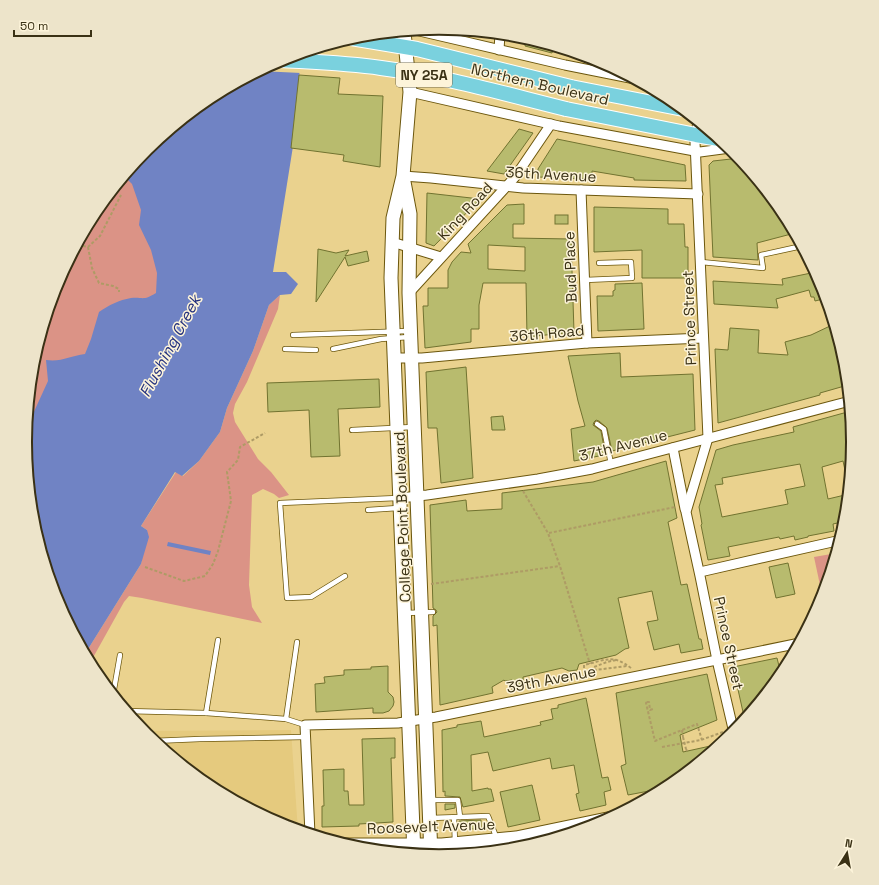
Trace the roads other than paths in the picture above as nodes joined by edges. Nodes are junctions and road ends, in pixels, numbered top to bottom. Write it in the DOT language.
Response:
graph roads {
  1 [pos="437,35"];
  2 [pos="404,37"];
  3 [pos="500,39"];
  4 [pos="370,41"];
  5 [pos="499,50"];
  6 [pos="298,61"];
  7 [pos="615,75"];
  8 [pos="410,92"];
  9 [pos="669,106"];
  10 [pos="551,124"];
  11 [pos="697,127"];
  12 [pos="696,135"];
  13 [pos="709,137"];
  14 [pos="723,149"];
  15 [pos="695,151"];
  16 [pos="403,176"];
  17 [pos="507,186"];
  18 [pos="581,190"];
  19 [pos="698,194"];
  20 [pos="392,242"];
  21 [pos="409,247"];
  22 [pos="797,247"];
  23 [pos="441,257"];
  24 [pos="700,262"];
  25 [pos="599,263"];
  26 [pos="585,280"];
  27 [pos="410,293"];
  28 [pos="411,334"];
  29 [pos="293,335"];
  30 [pos="393,335"];
  31 [pos="704,338"];
  32 [pos="587,343"];
  33 [pos="285,349"];
  34 [pos="316,350"];
  35 [pos="332,350"];
  36 [pos="394,358"];
  37 [pos="412,358"];
  38 [pos="845,402"];
  39 [pos="597,424"];
  40 [pos="415,427"];
  41 [pos="396,428"];
  42 [pos="352,430"];
  43 [pos="708,438"];
  44 [pos="673,448"];
  45 [pos="611,464"];
  46 [pos="418,496"];
  47 [pos="400,502"];
  48 [pos="368,510"];
  49 [pos="686,512"];
  50 [pos="835,541"];
  51 [pos="700,572"];
  52 [pos="345,576"];
  53 [pos="428,612"];
  54 [pos="404,614"];
  55 [pos="218,640"];
  56 [pos="296,642"];
  57 [pos="793,644"];
  58 [pos="120,655"];
  59 [pos="717,660"];
  60 [pos="114,688"];
  61 [pos="133,711"];
  62 [pos="206,713"];
  63 [pos="426,719"];
  64 [pos="286,720"];
  65 [pos="409,721"];
  66 [pos="305,725"];
  67 [pos="732,726"];
  68 [pos="305,737"];
  69 [pos="162,741"];
  70 [pos="430,800"];
  71 [pos="460,817"];
  72 [pos="430,818"];
  73 [pos="454,818"];
  74 [pos="578,825"];
  75 [pos="310,828"];
  76 [pos="497,840"];
  77 [pos="455,844"];
  78 [pos="414,849"];
  79 [pos="431,850"];
  80 [pos="432,850"];
  1 -- 5 [label="street, Northern Boulevard"];
  2 -- 8 [label="main road, College Point Boulevard"];
  3 -- 5 [label="street"];
  4 -- 9 [label="main road, Northern Boulevard / NY 25A, bridge"];
  5 -- 7 [label="street, Northern Boulevard"];
  6 -- 12 [label="main road, Northern Boulevard / NY 25A, bridge"];
  8 -- 10 [label="street"];
  8 -- 16 [label="main road, College Point Boulevard"];
  10 -- 15 [label="street"];
  10 -- 17 [label="street, King Road"];
  11 -- 12 [label="street, Prince Street"];
  12 -- 13 [label="main road, Northern Boulevard / NY 25A"];
  12 -- 15 [label="street, Prince Street"];
  14 -- 15 [label="street"];
  15 -- 19 [label="street, Prince Street"];
  16 -- 17 [label="street, 36th Avenue"];
  16 -- 20 [label="main road, College Point Boulevard"];
  16 -- 21 [label="main road, College Point Boulevard"];
  17 -- 18 [label="street, 36th Avenue"];
  17 -- 23 [label="street, King Road"];
  18 -- 19 [label="street, 36th Avenue"];
  18 -- 26 [label="street, Bud Place"];
  19 -- 24 [label="street, Prince Street"];
  20 -- 21 [label="street, King Road"];
  20 -- 30 [label="main road, College Point Boulevard"];
  21 -- 23 [label="street, King Road"];
  21 -- 27 [label="main road, College Point Boulevard"];
  22 -- 24 [label="lane"];
  23 -- 27 [label="street, King Road"];
  24 -- 31 [label="street, Prince Street"];
  25 -- 26 [label="lane"];
  26 -- 32 [label="street, Bud Place"];
  27 -- 28 [label="main road, College Point Boulevard"];
  28 -- 30 [label="lane"];
  28 -- 37 [label="main road, College Point Boulevard"];
  29 -- 30 [label="lane"];
  30 -- 35 [label="lane"];
  30 -- 36 [label="main road, College Point Boulevard"];
  31 -- 32 [label="street, 36th Road"];
  31 -- 43 [label="street, Prince Street"];
  32 -- 37 [label="street, 36th Road"];
  33 -- 34 [label="lane"];
  36 -- 37 [label="street, 36th Road"];
  36 -- 41 [label="main road, College Point Boulevard"];
  37 -- 40 [label="main road, College Point Boulevard"];
  38 -- 43 [label="street, 37th Avenue"];
  39 -- 45 [label="lane"];
  40 -- 41 [label="lane"];
  40 -- 46 [label="main road, College Point Boulevard"];
  41 -- 42 [label="lane"];
  41 -- 47 [label="main road, College Point Boulevard"];
  43 -- 44 [label="street, 37th Avenue"];
  43 -- 49 [label="street, Prince Street"];
  44 -- 45 [label="street, 37th Avenue"];
  44 -- 49 [label="street, Prince Street"];
  45 -- 46 [label="street, 37th Avenue"];
  46 -- 47 [label="street, 37th Avenue"];
  46 -- 53 [label="main road, College Point Boulevard"];
  47 -- 48 [label="lane"];
  47 -- 52 [label="lane"];
  47 -- 54 [label="main road, College Point Boulevard"];
  49 -- 51 [label="street, Prince Street"];
  50 -- 51 [label="street"];
  51 -- 59 [label="street, Prince Street"];
  53 -- 54 [label="lane"];
  53 -- 63 [label="main road, College Point Boulevard"];
  54 -- 65 [label="main road, College Point Boulevard"];
  55 -- 62 [label="lane"];
  56 -- 64 [label="lane"];
  57 -- 59 [label="street, 39th Avenue"];
  58 -- 60 [label="lane"];
  59 -- 63 [label="street, 39th Avenue"];
  59 -- 67 [label="street, Prince Street"];
  61 -- 62 [label="lane"];
  62 -- 64 [label="lane"];
  63 -- 65 [label="street, 39th Avenue"];
  63 -- 70 [label="main road, College Point Boulevard"];
  64 -- 66 [label="lane"];
  65 -- 66 [label="street, 39th Avenue"];
  65 -- 78 [label="main road, College Point Boulevard"];
  66 -- 68 [label="street"];
  68 -- 69 [label="lane"];
  68 -- 75 [label="street"];
  70 -- 71 [label="lane"];
  70 -- 72 [label="main road, College Point Boulevard"];
  71 -- 73 [label="lane"];
  71 -- 76 [label="lane"];
  72 -- 73 [label="lane"];
  72 -- 79 [label="main road, College Point Boulevard"];
  73 -- 77 [label="lane"];
  74 -- 76 [label="main road, Roosevelt Avenue"];
  76 -- 77 [label="main road, Roosevelt Avenue"];
  77 -- 80 [label="main road, Roosevelt Avenue"];
}
